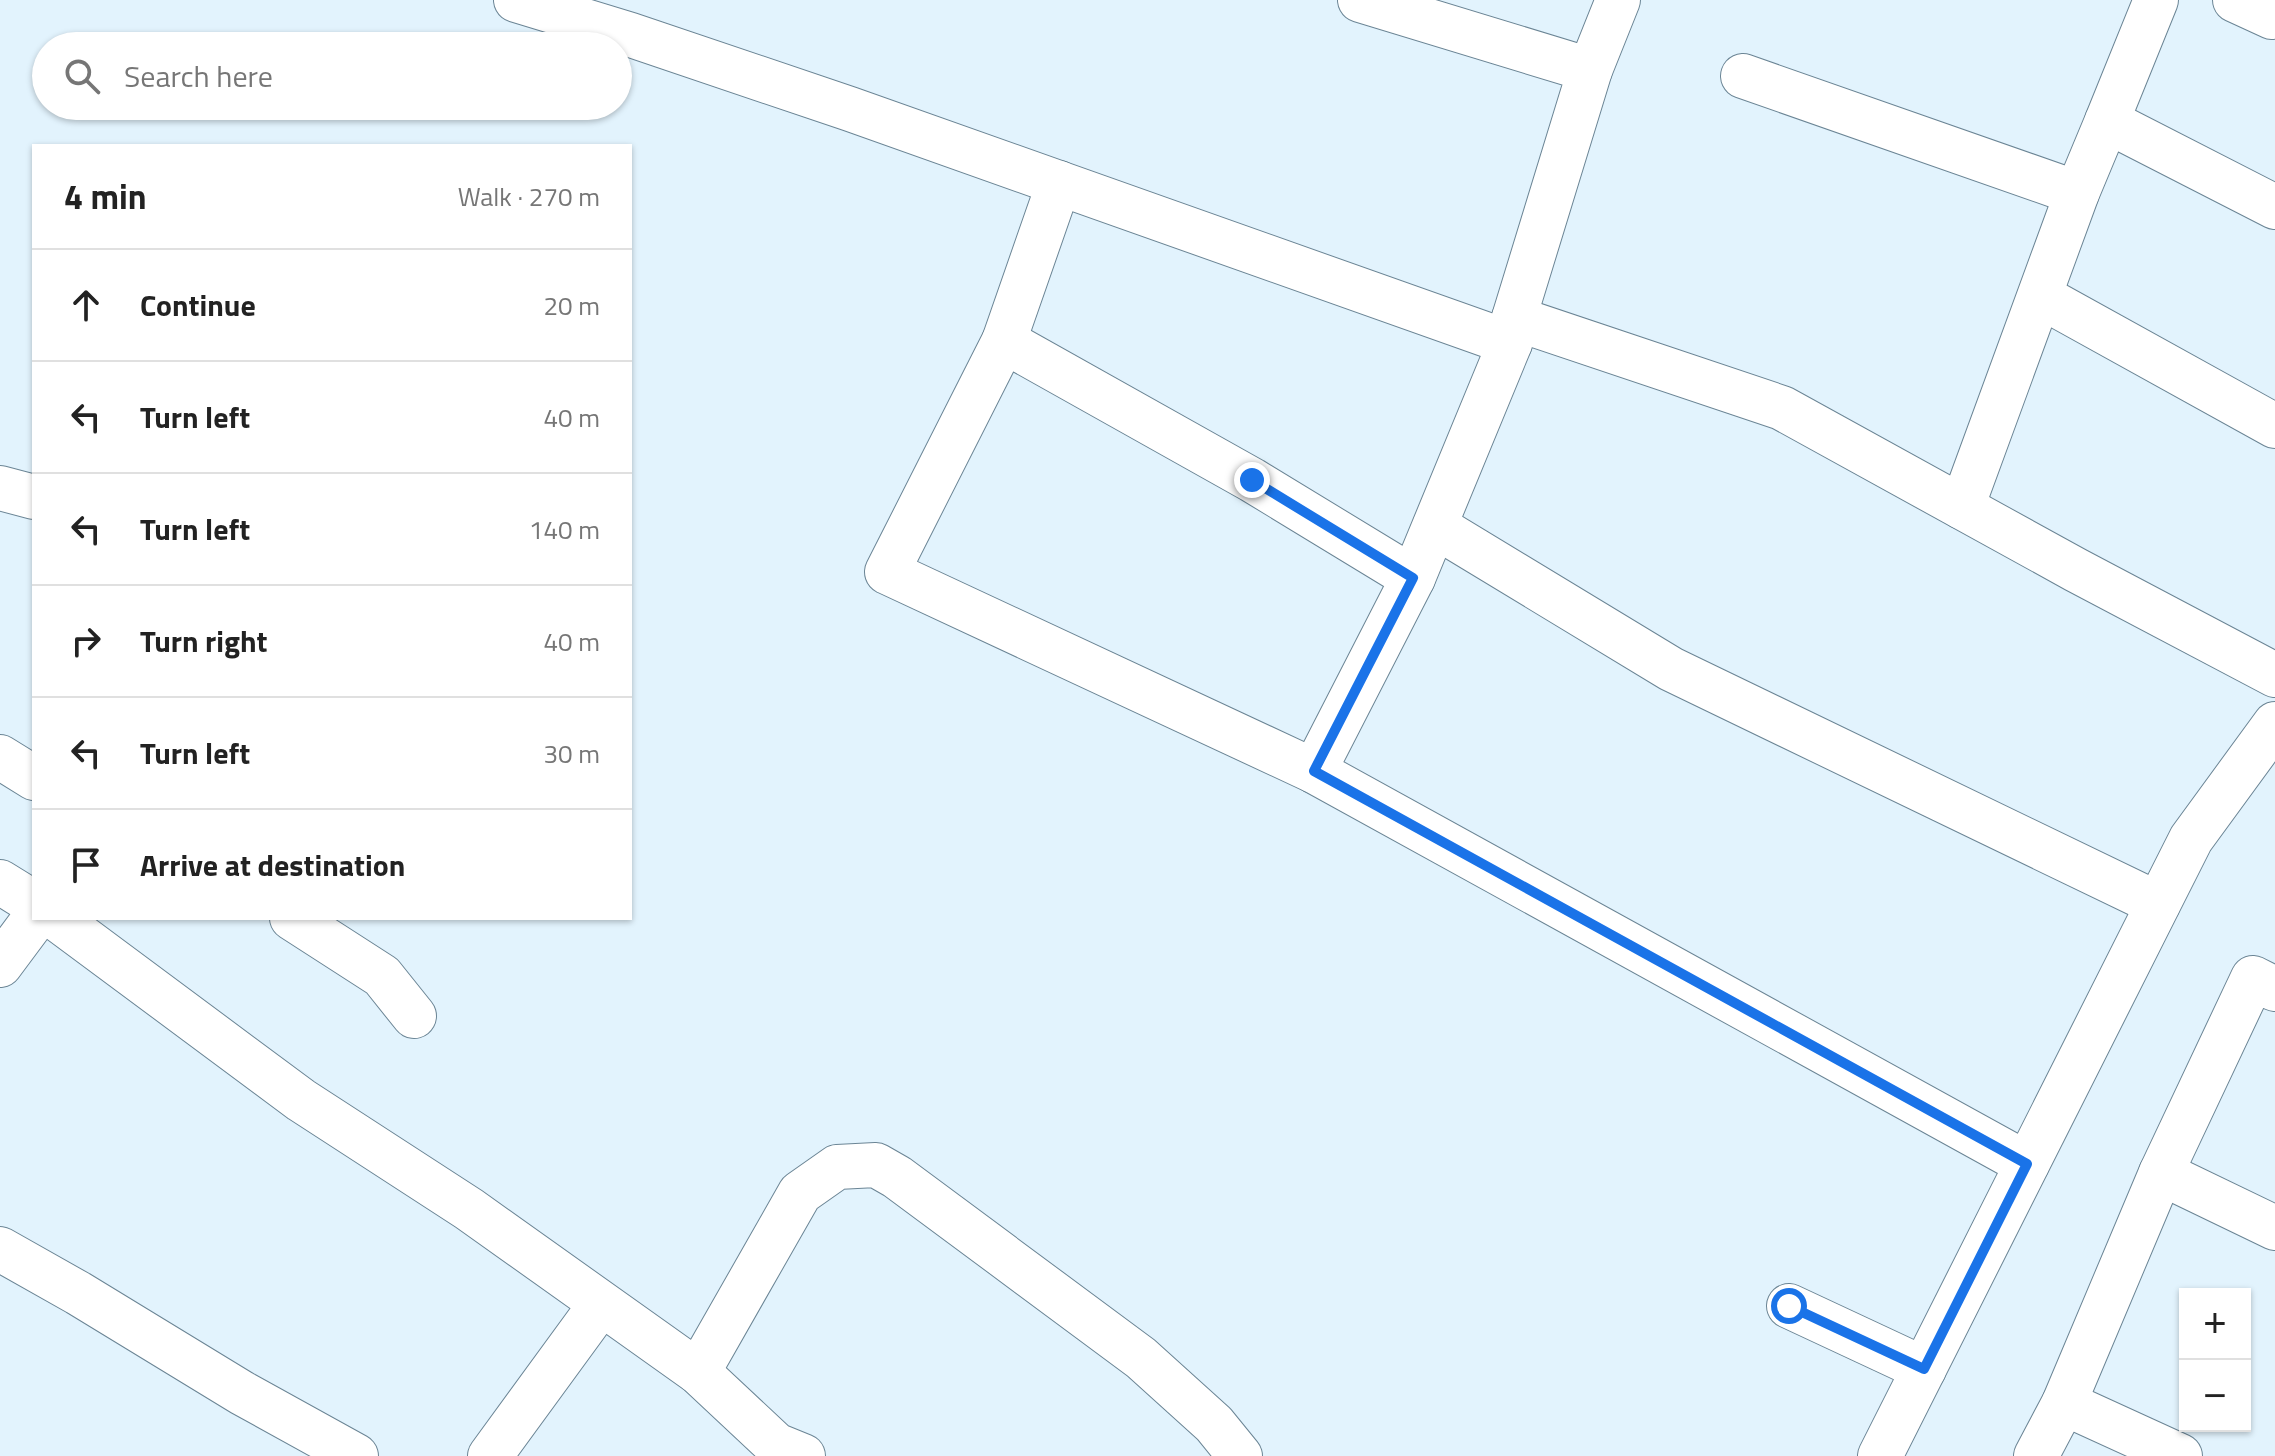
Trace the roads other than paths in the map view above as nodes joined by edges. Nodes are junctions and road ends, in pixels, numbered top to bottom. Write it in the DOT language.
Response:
graph roads {
  1 [pos="516,0"];
  2 [pos="1360,0"];
  3 [pos="1618,0"];
  4 [pos="2156,0"];
  5 [pos="621,32"];
  6 [pos="632,35"];
  7 [pos="1590,70"];
  8 [pos="1743,76"];
  9 [pos="2107,121"];
  10 [pos="1059,183"];
  11 [pos="2077,193"];
  12 [pos="2275,207"];
  13 [pos="2040,296"];
  14 [pos="1512,330"];
  15 [pos="1004,341"];
  16 [pos="2275,426"];
  17 [pos="0,488"];
  18 [pos="32,496"];
  19 [pos="1962,507"];
  20 [pos="1435,526"];
  21 [pos="1413,578"];
  22 [pos="2275,675"];
  23 [pos="2275,724"];
  24 [pos="0,757"];
  25 [pos="1314,771"];
  26 [pos="32,777"];
  27 [pos="0,882"];
  28 [pos="32,902"];
  29 [pos="2158,904"];
  30 [pos="34,920"];
  31 [pos="59,920"];
  32 [pos="295,920"];
  33 [pos="0,965"];
  34 [pos="2275,989"];
  35 [pos="414,1016"];
  36 [pos="2027,1164"];
  37 [pos="2161,1173"];
  38 [pos="2275,1228"];
  39 [pos="0,1249"];
  40 [pos="601,1304"];
  41 [pos="1789,1306"];
  42 [pos="1924,1369"];
  43 [pos="698,1372"];
  44 [pos="2064,1403"];
  45 [pos="356,1456"];
  46 [pos="490,1456"];
  47 [pos="803,1456"];
  48 [pos="1240,1456"];
  49 [pos="1880,1456"];
  50 [pos="2036,1456"];
  51 [pos="2180,1456"];
  1 -- 5 [label="street"];
  2 -- 7 [label="street"];
  3 -- 7 [label="street"];
  4 -- 9 [label="street"];
  6 -- 10 [label="street"];
  7 -- 14 [label="street"];
  8 -- 11 [label="street"];
  9 -- 11 [label="street"];
  9 -- 12 [label="street"];
  10 -- 14 [label="street"];
  10 -- 15 [label="street"];
  11 -- 13 [label="street"];
  13 -- 16 [label="street"];
  13 -- 19 [label="street"];
  14 -- 19 [label="street"];
  14 -- 20 [label="street"];
  15 -- 21 [label="street"];
  15 -- 25 [label="street"];
  17 -- 18 [label="street"];
  19 -- 22 [label="street"];
  20 -- 21 [label="street"];
  20 -- 29 [label="street"];
  21 -- 25 [label="street"];
  23 -- 29 [label="street"];
  24 -- 26 [label="street"];
  25 -- 36 [label="street"];
  27 -- 28 [label="street"];
  29 -- 36 [label="street"];
  30 -- 33 [label="street"];
  31 -- 40 [label="street"];
  32 -- 35 [label="street"];
  34 -- 37 [label="street"];
  36 -- 42 [label="street"];
  37 -- 38 [label="street"];
  37 -- 44 [label="street"];
  39 -- 45 [label="street"];
  40 -- 43 [label="street"];
  40 -- 46 [label="street"];
  41 -- 42 [label="street"];
  42 -- 49 [label="street"];
  43 -- 47 [label="street"];
  43 -- 48 [label="street"];
  44 -- 50 [label="street"];
  44 -- 51 [label="street"];
}
